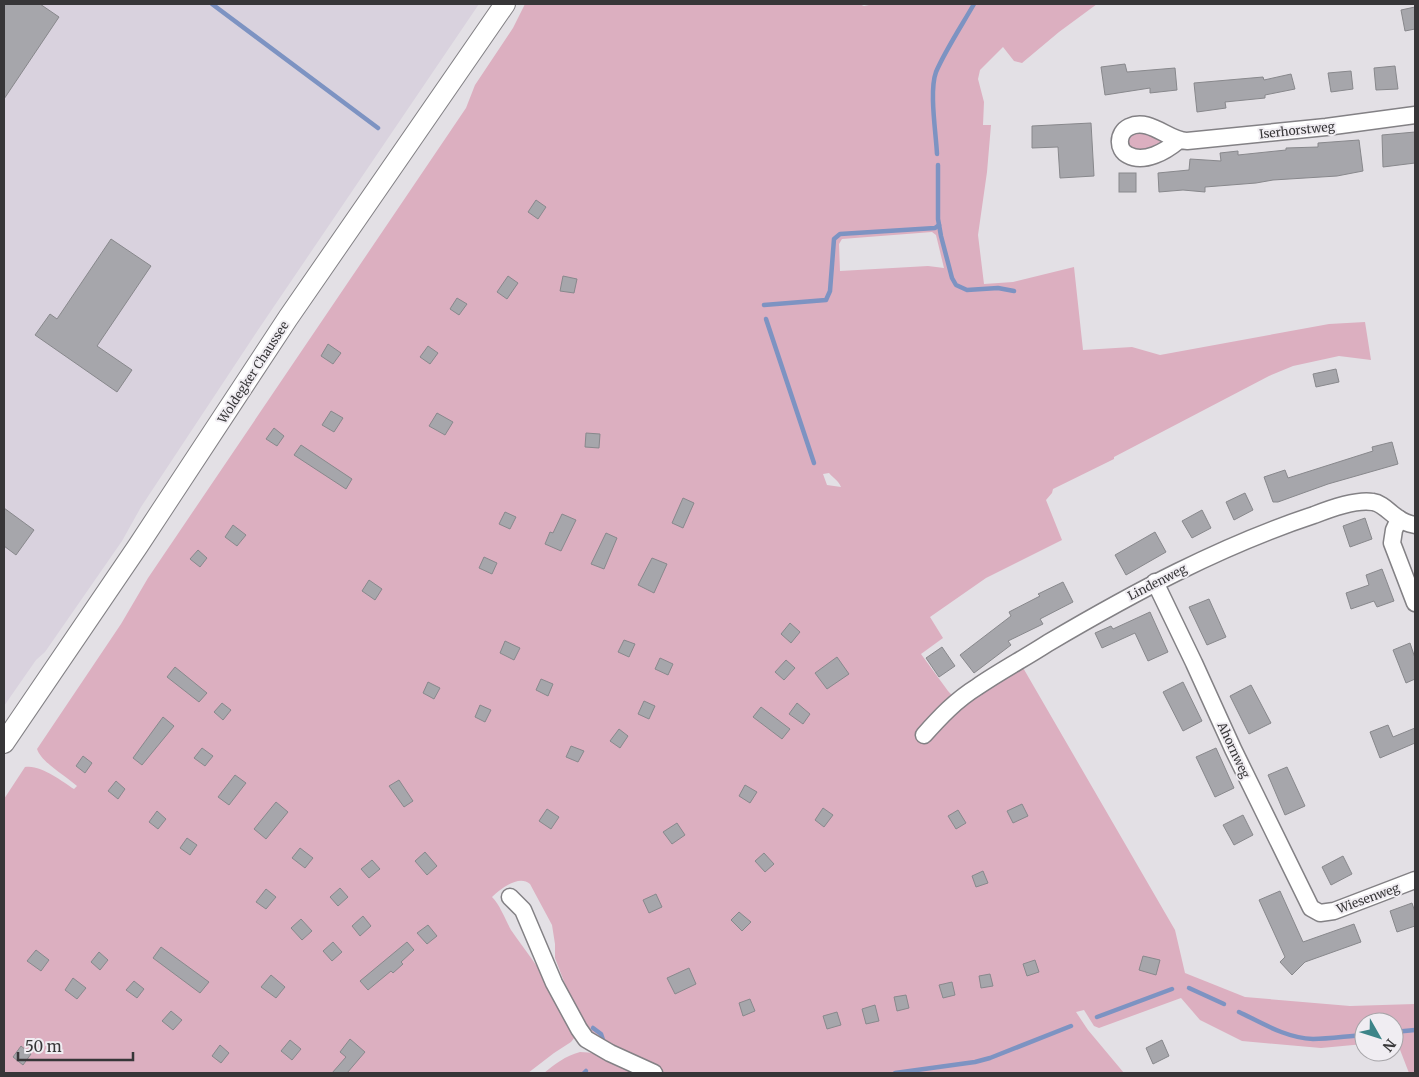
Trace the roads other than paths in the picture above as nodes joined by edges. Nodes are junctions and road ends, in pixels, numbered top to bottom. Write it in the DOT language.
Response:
graph roads {
  1 [pos="504,4"];
  2 [pos="1415,115"];
  3 [pos="1178,141"];
  4 [pos="1399,520"];
  5 [pos="1415,525"];
  6 [pos="1155,582"];
  7 [pos="1415,603"];
  8 [pos="924,735"];
  9 [pos="4,744"];
  10 [pos="1415,880"];
  11 [pos="510,897"];
  12 [pos="1320,913"];
  13 [pos="654,1073"];
  1 -- 9 [label="main road, Woldegker Chaussee"];
  2 -- 3 [label="street, Iserhorstweg"];
  4 -- 5 [label="street, Lindenweg"];
  4 -- 6 [label="street, Lindenweg"];
  4 -- 7 [label="street"];
  6 -- 8 [label="street, Lindenweg"];
  6 -- 12 [label="street, Ahornweg"];
  10 -- 12 [label="street, Wiesenweg"];
  11 -- 13 [label="street"];
}
